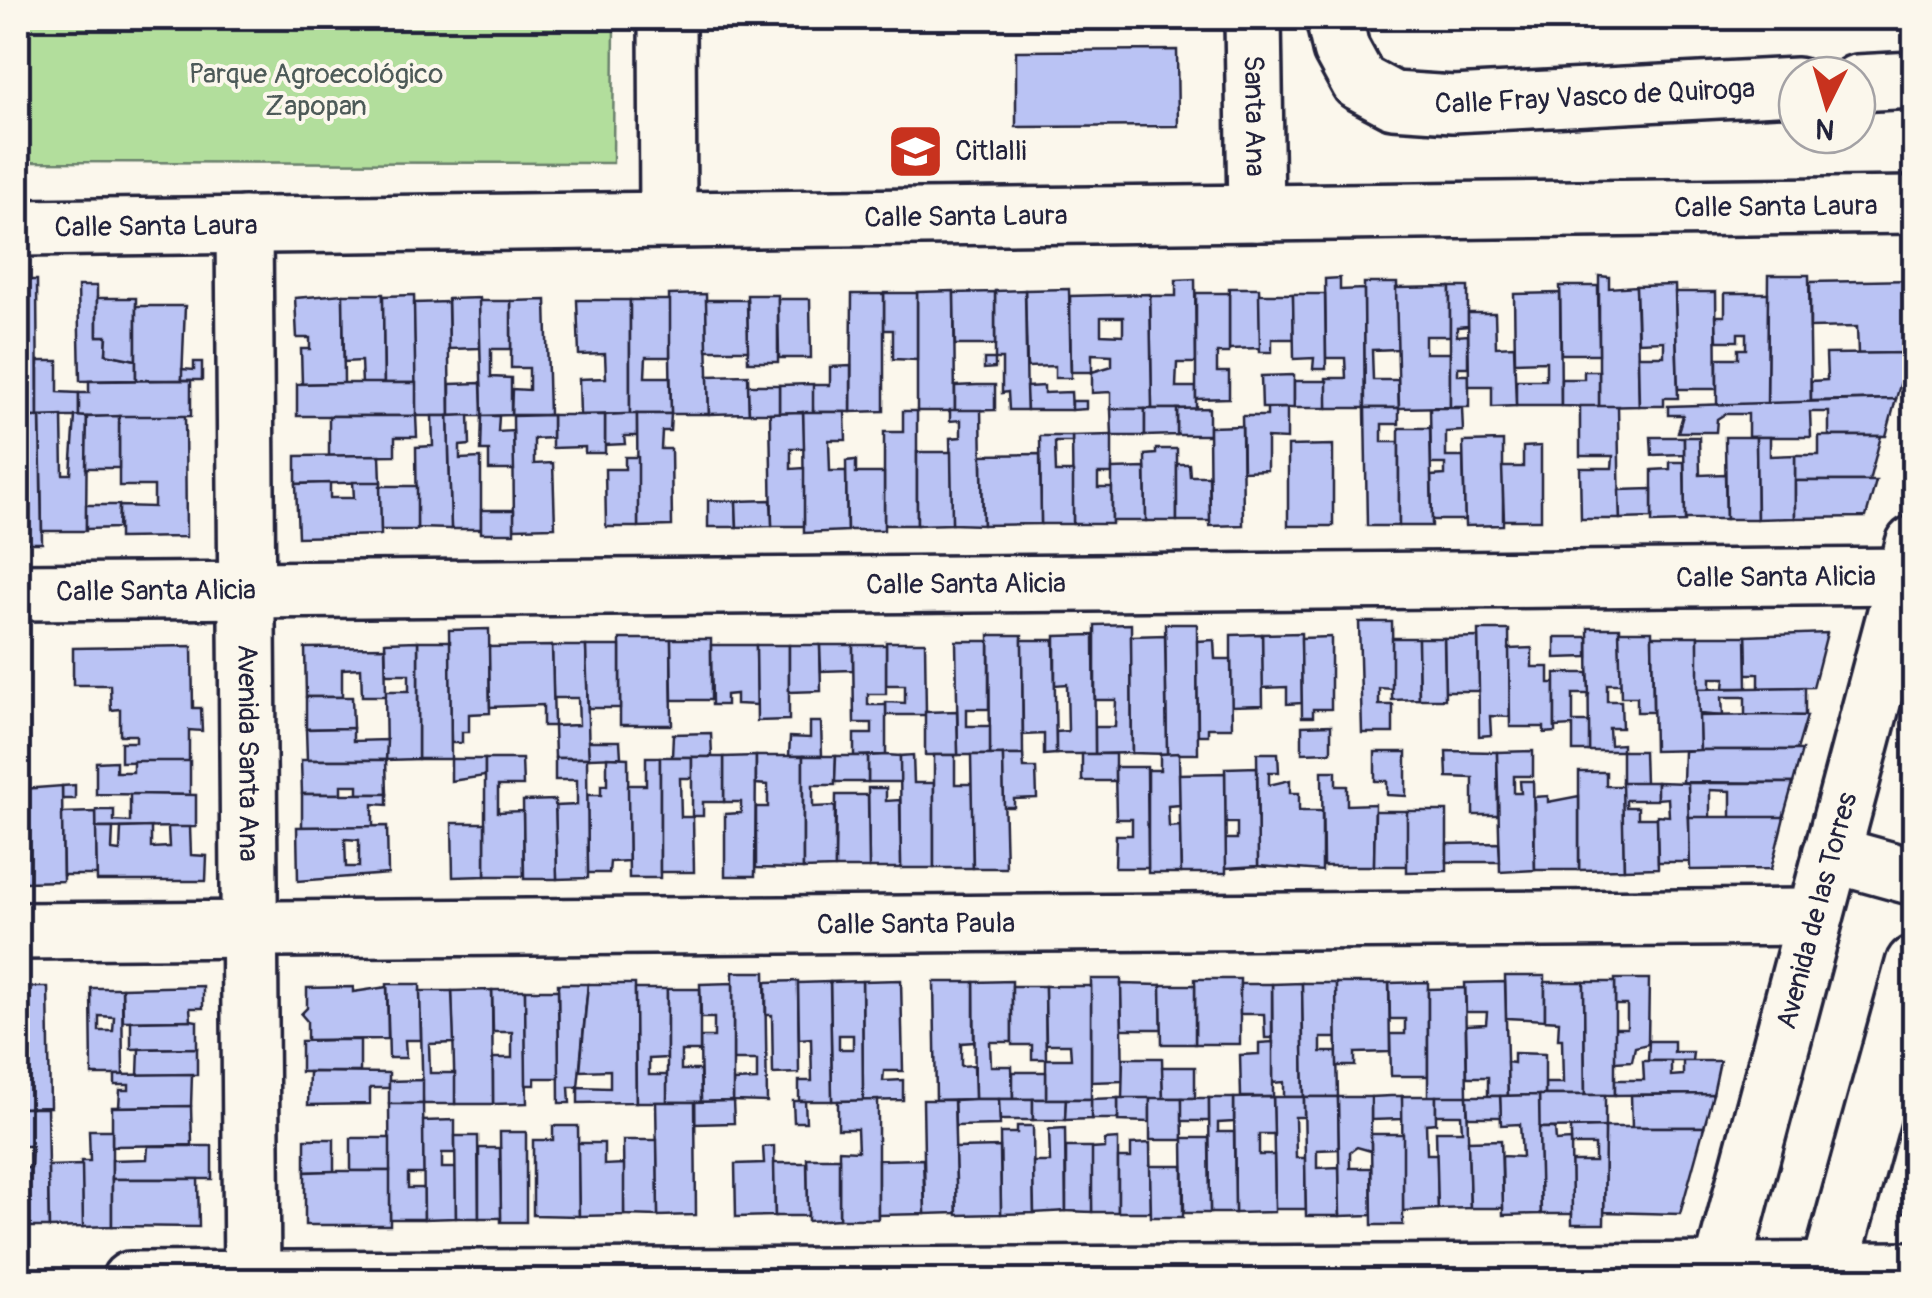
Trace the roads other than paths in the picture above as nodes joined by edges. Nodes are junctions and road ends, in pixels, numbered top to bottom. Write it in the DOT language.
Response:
graph roads {
  1 [pos="666,18"];
  2 [pos="1253,18"];
  3 [pos="1334,18"];
  4 [pos="1914,80"];
  5 [pos="1877,82"];
  6 [pos="1777,87"];
  7 [pos="1914,206"];
  8 [pos="1256,213"];
  9 [pos="668,220"];
  10 [pos="244,225"];
  11 [pos="18,228"];
  12 [pos="1912,564"];
  13 [pos="247,590"];
  14 [pos="18,592"];
  15 [pos="1832,854"];
  16 [pos="1914,876"];
  17 [pos="1815,916"];
  18 [pos="249,928"];
  19 [pos="18,931"];
  20 [pos="1914,964"];
  21 [pos="1914,1270"];
  22 [pos="1828,1275"];
  23 [pos="1720,1276"];
  24 [pos="130,1280"];
  25 [pos="252,1280"];
  1 -- 9 [label="street"];
  2 -- 8 [label="street, Santa Ana"];
  3 -- 6 [label="street, Calle Fray Vasco de Quiroga"];
  4 -- 5 [label="street"];
  7 -- 8 [label="street, Calle Santa Laura"];
  8 -- 9 [label="street, Calle Santa Laura"];
  9 -- 10 [label="street, Calle Santa Laura"];
  10 -- 11 [label="street, Calle Santa Laura"];
  10 -- 13 [label="street, Avenida Santa Ana"];
  12 -- 13 [label="street, Calle Santa Alicia"];
  12 -- 15 [label="street, Avenida de las Torres"];
  13 -- 14 [label="street, Calle Santa Alicia"];
  13 -- 18 [label="street, Avenida Santa Ana"];
  15 -- 16 [label="street"];
  15 -- 17 [label="street, Avenida de las Torres"];
  17 -- 18 [label="street, Calle Santa Paula"];
  17 -- 23 [label="street, Avenida de las Torres"];
  18 -- 19 [label="street, Calle Santa Paula"];
  18 -- 25 [label="street, Avenida Santa Ana"];
  20 -- 22 [label="street"];
  21 -- 22 [label="street"];
  22 -- 23 [label="street"];
  23 -- 25 [label="street"];
  24 -- 25 [label="street"];
}
